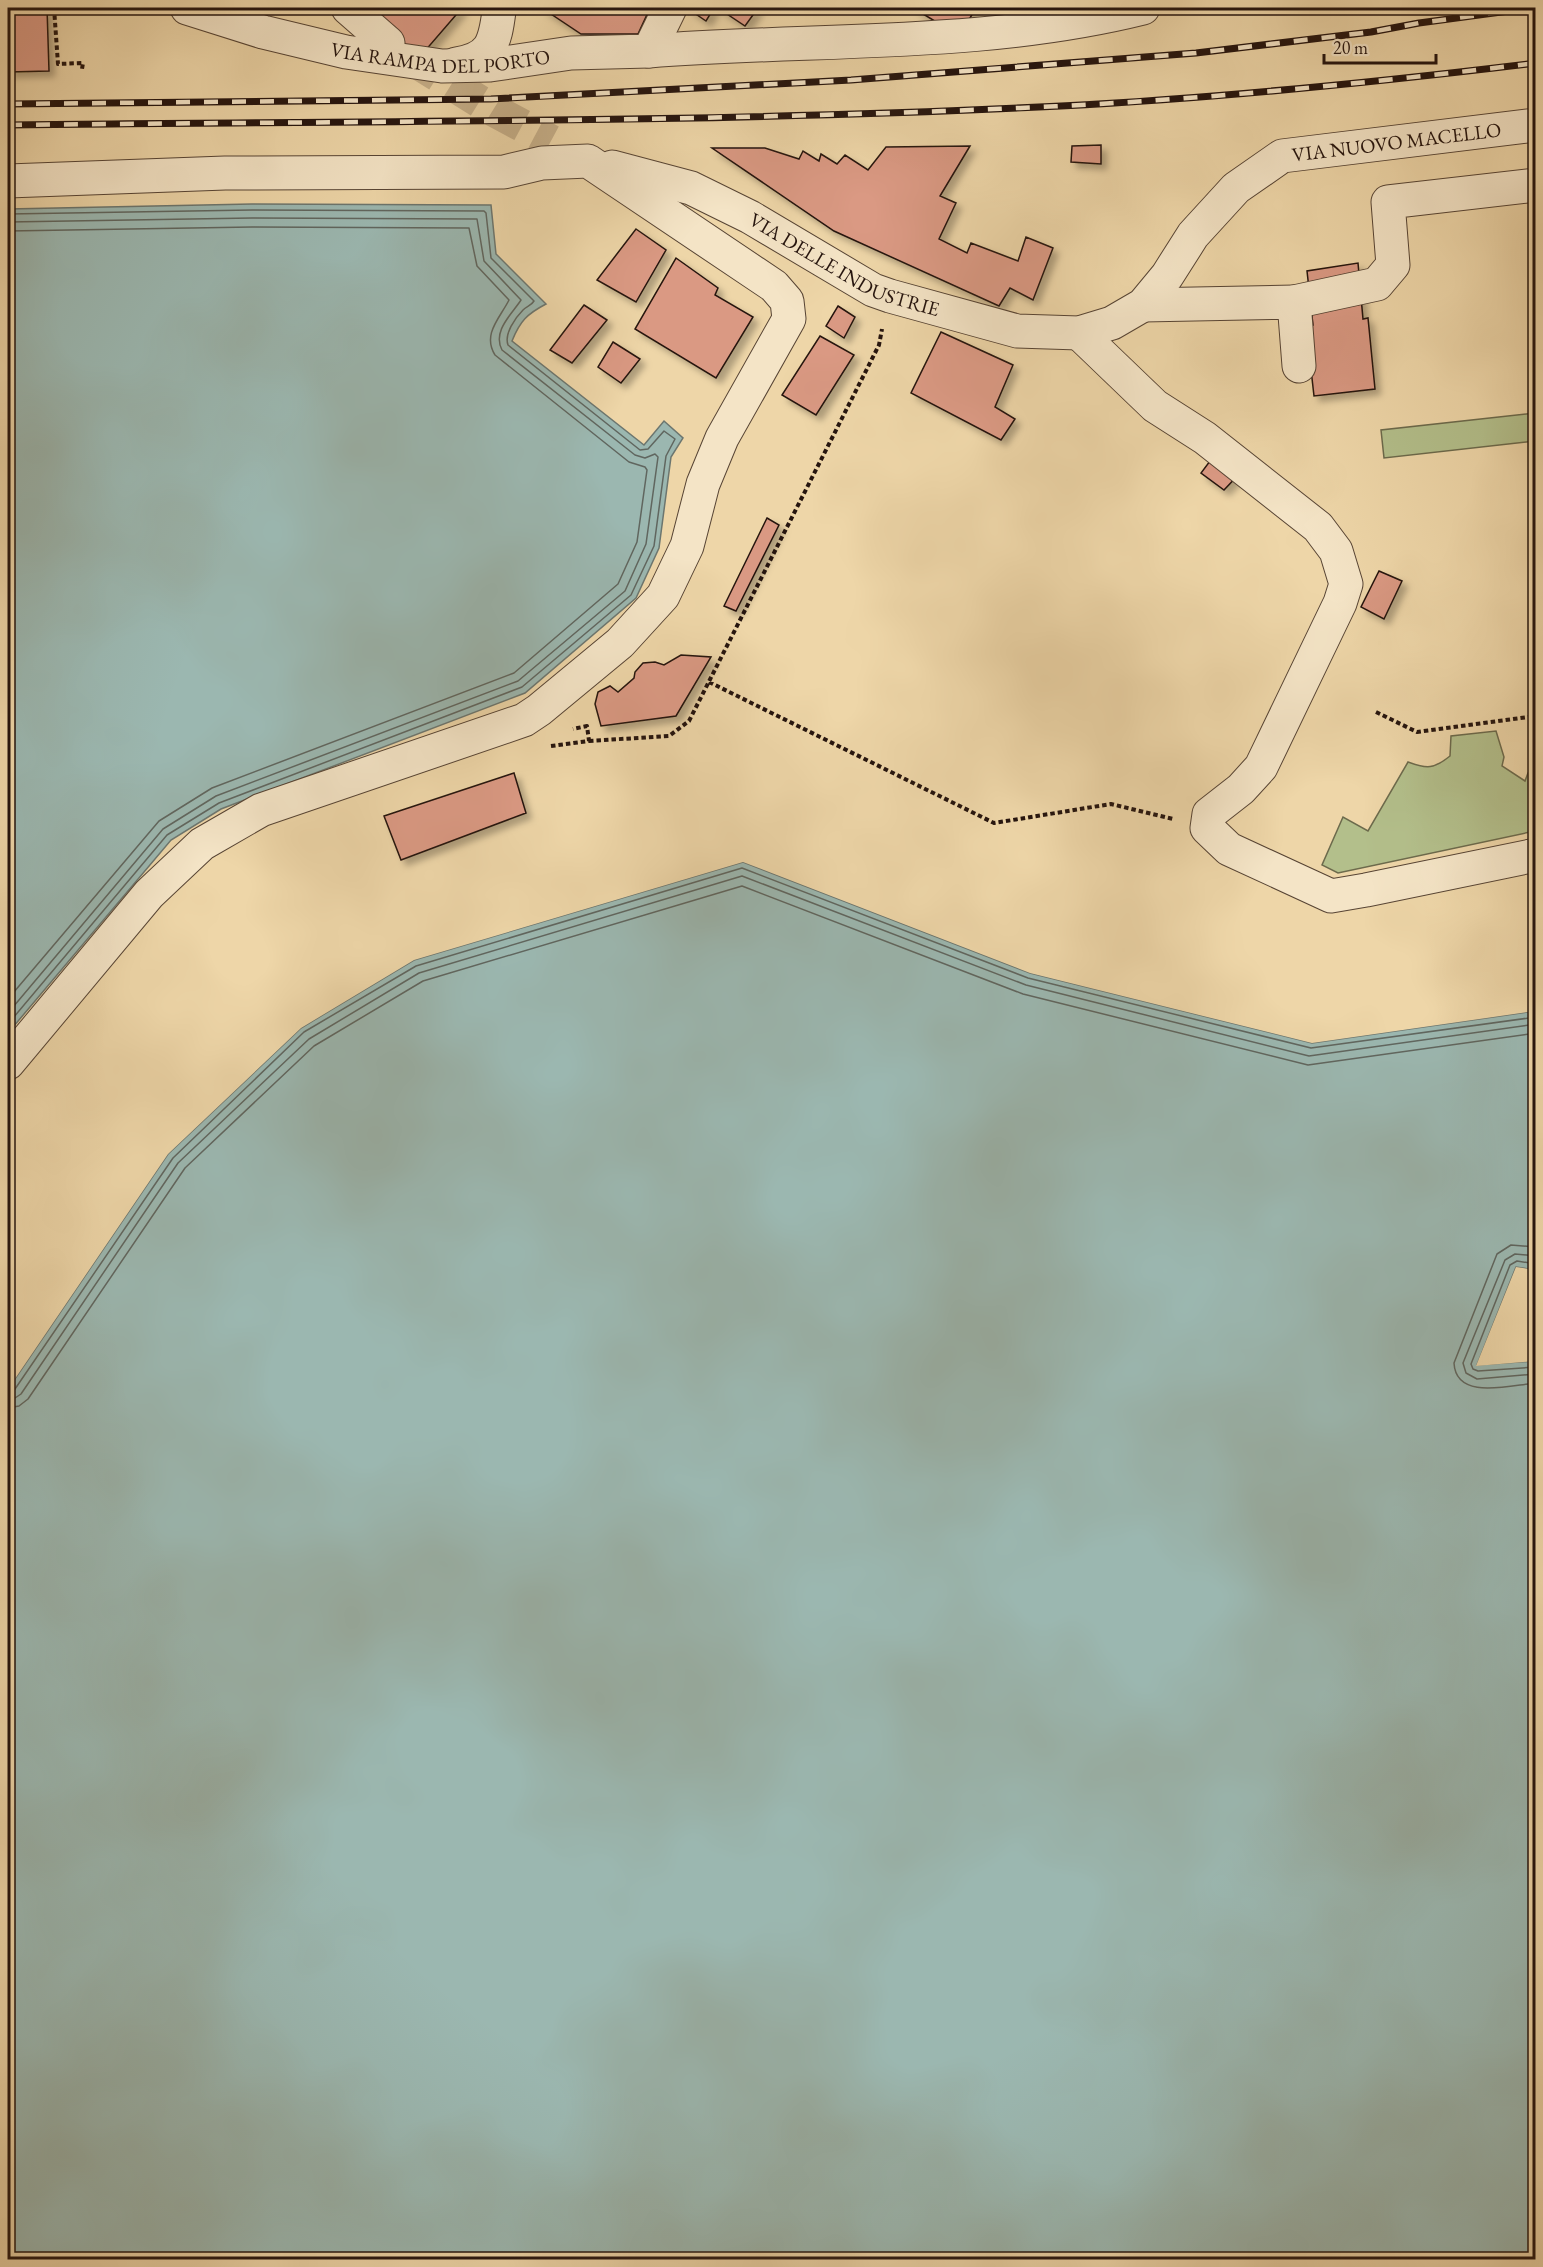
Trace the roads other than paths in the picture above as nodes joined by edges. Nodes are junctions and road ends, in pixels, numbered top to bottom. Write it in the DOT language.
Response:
graph roads {
  1 [pos="187,8"];
  2 [pos="348,8"];
  3 [pos="498,8"];
  4 [pos="670,8"];
  5 [pos="1143,8"];
  6 [pos="388,43"];
  7 [pos="649,51"];
  8 [pos="442,66"];
  9 [pos="1536,124"];
  10 [pos="550,141"];
  11 [pos="588,161"];
  12 [pos="8,181"];
  13 [pos="1536,185"];
  14 [pos="1294,302"];
  15 [pos="1143,305"];
  16 [pos="1080,333"];
  17 [pos="1299,366"];
  18 [pos="1536,855"];
  19 [pos="8,1063"];
  1 -- 8 [label="street, VIA RAMPA DEL PORTO"];
  2 -- 6 [label="street, VIA RAMPA DEL PORTO"];
  3 -- 8 [label="street"];
  4 -- 7 [label="street"];
  5 -- 7 [label="street, VIA RAMPA DEL PORTO"];
  7 -- 8 [label="street, VIA RAMPA DEL PORTO"];
  9 -- 15 [label="street, VIA NUOVO MACELLO"];
  10 -- 11 [label="street, VIA DELLE INDUSTRIE"];
  11 -- 12 [label="street"];
  11 -- 16 [label="street, VIA DELLE INDUSTRIE"];
  11 -- 19 [label="street"];
  13 -- 14 [label="street"];
  14 -- 15 [label="street"];
  14 -- 17 [label="street"];
  15 -- 16 [label="street, VIA DELLE INDUSTRIE"];
  16 -- 18 [label="street"];
}
